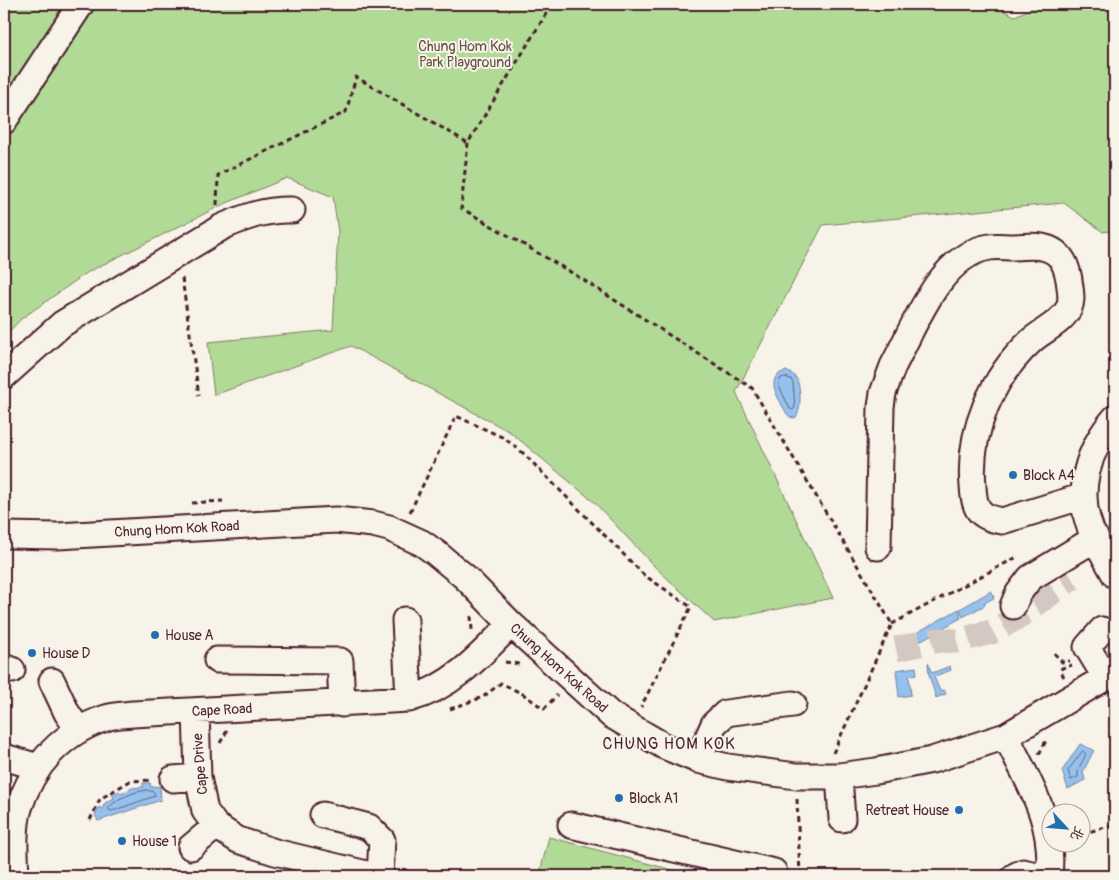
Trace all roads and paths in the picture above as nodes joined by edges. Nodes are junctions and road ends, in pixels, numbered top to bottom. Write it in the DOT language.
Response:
graph roads {
  1 [pos="81,4"];
  2 [pos="552,4"];
  3 [pos="4,121"];
  4 [pos="468,143"];
  5 [pos="217,208"];
  6 [pos="292,210"];
  7 [pos="182,274"];
  8 [pos="4,376"];
  9 [pos="199,396"];
  10 [pos="1115,418"];
  11 [pos="1084,496"];
  12 [pos="224,502"];
  13 [pos="185,504"];
  14 [pos="409,513"];
  15 [pos="4,535"];
  16 [pos="1096,538"];
  17 [pos="878,548"];
  18 [pos="1018,557"];
  19 [pos="1115,575"];
  20 [pos="1013,606"];
  21 [pos="405,620"];
  22 [pos="511,624"];
  23 [pos="892,624"];
  24 [pos="1102,630"];
  25 [pos="1054,653"];
  26 [pos="1076,658"];
  27 [pos="217,660"];
  28 [pos="1080,662"];
  29 [pos="1110,675"];
  30 [pos="1065,678"];
  31 [pos="52,681"];
  32 [pos="556,695"];
  33 [pos="409,699"];
  34 [pos="342,704"];
  35 [pos="793,704"];
  36 [pos="459,706"];
  37 [pos="196,711"];
  38 [pos="638,712"];
  39 [pos="78,729"];
  40 [pos="1006,736"];
  41 [pos="4,757"];
  42 [pos="698,760"];
  43 [pos="38,767"];
  44 [pos="834,768"];
  45 [pos="198,777"];
  46 [pos="164,780"];
  47 [pos="797,791"];
  48 [pos="323,815"];
  49 [pos="842,819"];
  50 [pos="90,820"];
  51 [pos="1115,824"];
  52 [pos="571,825"];
  53 [pos="216,826"];
  54 [pos="1092,831"];
  55 [pos="191,847"];
  56 [pos="340,872"];
  57 [pos="16,876"];
  58 [pos="375,876"];
  59 [pos="380,876"];
  60 [pos="774,876"];
  61 [pos="800,876"];
  62 [pos="1015,876"];
  63 [pos="1040,876"];
  64 [pos="1049,876"];
  1 -- 3 [label="street"];
  2 -- 4 [label="path"];
  4 -- 5 [label="path"];
  4 -- 23 [label="path"];
  6 -- 8 [label="street"];
  7 -- 9 [label="path"];
  10 -- 11 [label="street"];
  11 -- 16 [label="street"];
  11 -- 17 [label="street"];
  12 -- 13 [label="path, Chung Hom Kok Road"];
  14 -- 38 [label="path"];
  15 -- 22 [label="street, Chung Hom Kok Road"];
  16 -- 19 [label="street"];
  16 -- 20 [label="street"];
  18 -- 23 [label="path"];
  21 -- 33 [label="street"];
  22 -- 33 [label="street, Cape Road"];
  22 -- 42 [label="street, Chung Hom Kok Road"];
  23 -- 44 [label="path"];
  24 -- 29 [label="street"];
  25 -- 26 [label="path"];
  27 -- 34 [label="street"];
  28 -- 30 [label="path"];
  29 -- 40 [label="street, Chung Hom Kok Road"];
  31 -- 39 [label="street"];
  32 -- 36 [label="path"];
  33 -- 34 [label="street, Cape Road"];
  34 -- 37 [label="street, Cape Road"];
  35 -- 42 [label="street"];
  37 -- 39 [label="street, Cape Road"];
  37 -- 45 [label="street, Cape Drive"];
  39 -- 43 [label="street, Cape Road"];
  40 -- 44 [label="street, Chung Hom Kok Road"];
  40 -- 64 [label="street"];
  41 -- 43 [label="street"];
  42 -- 44 [label="street, Chung Hom Kok Road"];
  43 -- 57 [label="street, Cape Road"];
  44 -- 49 [label="street"];
  45 -- 46 [label="street"];
  45 -- 53 [label="street, Cape Drive"];
  46 -- 50 [label="path"];
  47 -- 61 [label="path"];
  48 -- 59 [label="street"];
  51 -- 54 [label="path"];
  52 -- 60 [label="street"];
  53 -- 55 [label="street"];
  53 -- 56 [label="street, Cape Drive"];
  56 -- 58 [label="street, Cape Drive"];
  62 -- 63 [label="street"];
}
